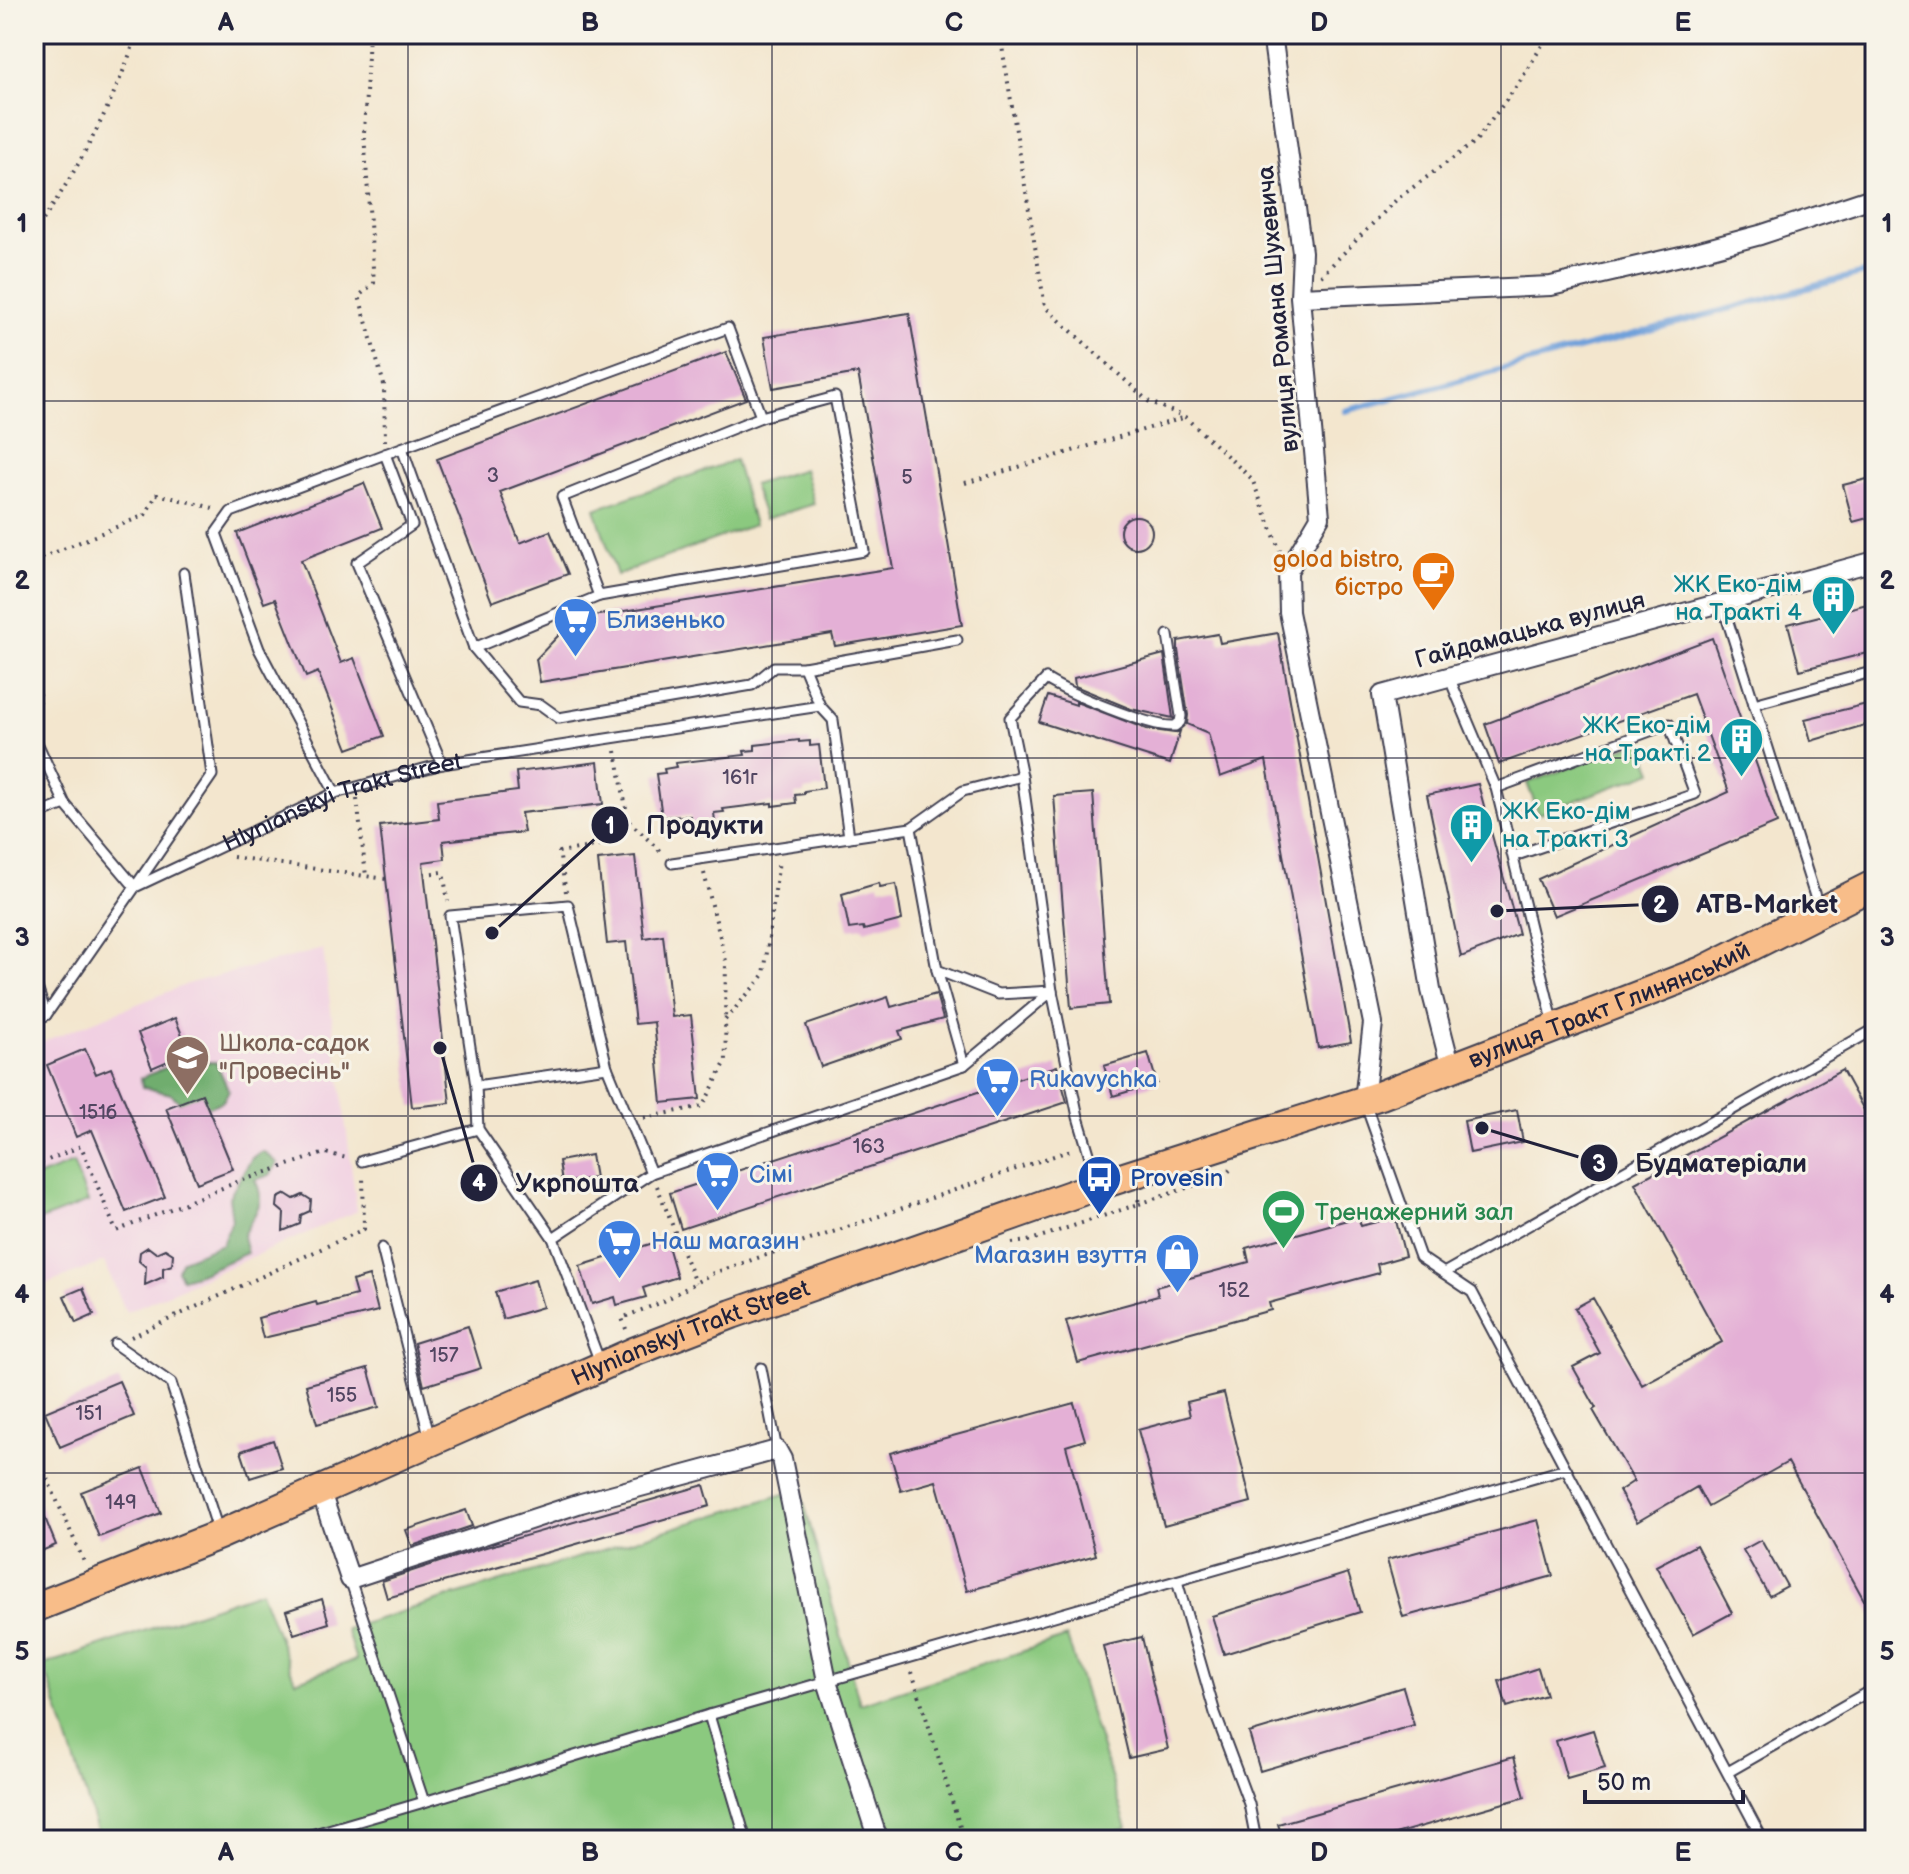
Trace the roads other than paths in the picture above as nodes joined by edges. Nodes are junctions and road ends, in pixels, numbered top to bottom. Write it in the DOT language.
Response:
graph roads {
  1 [pos="1272,34"];
  2 [pos="1875,197"];
  3 [pos="1300,297"];
  4 [pos="761,417"];
  5 [pos="402,448"];
  6 [pos="385,454"];
  7 [pos="1875,561"];
  8 [pos="184,573"];
  9 [pos="599,596"];
  10 [pos="1722,603"];
  11 [pos="1168,635"];
  12 [pos="957,640"];
  13 [pos="474,648"];
  14 [pos="804,667"];
  15 [pos="1875,671"];
  16 [pos="1449,677"];
  17 [pos="1754,704"];
  18 [pos="820,706"];
  19 [pos="34,736"];
  20 [pos="442,764"];
  21 [pos="1022,776"];
  22 [pos="1496,788"];
  23 [pos="335,793"];
  24 [pos="65,804"];
  25 [pos="34,816"];
  26 [pos="911,828"];
  27 [pos="849,837"];
  28 [pos="1514,856"];
  29 [pos="672,863"];
  30 [pos="1875,884"];
  31 [pos="135,887"];
  32 [pos="1820,912"];
  33 [pos="937,970"];
  34 [pos="34,978"];
  35 [pos="1052,991"];
  36 [pos="46,1015"];
  37 [pos="34,1020"];
  38 [pos="1555,1028"];
  39 [pos="1875,1029"];
  40 [pos="964,1065"];
  41 [pos="607,1067"];
  42 [pos="1451,1068"];
  43 [pos="476,1086"];
  44 [pos="1372,1098"];
  45 [pos="478,1129"];
  46 [pos="362,1161"];
  47 [pos="651,1173"];
  48 [pos="1099,1185"];
  49 [pos="553,1238"];
  50 [pos="382,1248"];
  51 [pos="1444,1273"];
  52 [pos="115,1344"];
  53 [pos="601,1366"];
  54 [pos="761,1368"];
  55 [pos="431,1442"];
  56 [pos="777,1450"];
  57 [pos="1566,1469"];
  58 [pos="320,1489"];
  59 [pos="219,1535"];
  60 [pos="350,1579"];
  61 [pos="1177,1581"];
  62 [pos="34,1608"];
  63 [pos="827,1681"];
  64 [pos="1875,1688"];
  65 [pos="709,1715"];
  66 [pos="1728,1772"];
  67 [pos="424,1802"];
  68 [pos="294,1840"];
  69 [pos="746,1840"];
  70 [pos="878,1840"];
  71 [pos="1256,1840"];
  72 [pos="1763,1840"];
  1 -- 3 [label="street, вулиця Романа Шухевича"];
  2 -- 3 [label="street"];
  3 -- 44 [label="street, вулиця Романа Шухевича"];
  4 -- 5 [label="lane"];
  4 -- 9 [label="lane"];
  4 -- 9 [label="lane"];
  5 -- 6 [label="lane"];
  5 -- 13 [label="lane"];
  6 -- 20 [label="lane"];
  6 -- 23 [label="lane"];
  7 -- 10 [label="street, Гайдамацька вулиця"];
  8 -- 31 [label="lane"];
  9 -- 13 [label="lane"];
  10 -- 16 [label="street, Гайдамацька вулиця"];
  10 -- 17 [label="lane"];
  11 -- 21 [label="lane"];
  12 -- 14 [label="lane"];
  13 -- 14 [label="lane"];
  14 -- 18 [label="lane"];
  15 -- 17 [label="lane"];
  16 -- 22 [label="lane"];
  16 -- 42 [label="street, Гайдамацька вулиця"];
  17 -- 32 [label="lane"];
  18 -- 20 [label="lane, Hlynianskyi Trakt Street"];
  18 -- 27 [label="lane"];
  19 -- 24 [label="lane"];
  20 -- 23 [label="lane, Hlynianskyi Trakt Street"];
  21 -- 26 [label="lane"];
  21 -- 35 [label="lane"];
  22 -- 28 [label="lane"];
  22 -- 28 [label="lane"];
  23 -- 31 [label="lane, Hlynianskyi Trakt Street"];
  24 -- 25 [label="lane"];
  24 -- 31 [label="lane"];
  26 -- 27 [label="lane"];
  26 -- 33 [label="lane"];
  27 -- 29 [label="lane"];
  28 -- 38 [label="lane"];
  30 -- 32 [label="main road, вулиця Тракт Глинянський"];
  31 -- 36 [label="lane, Hlynianskyi Trakt Street"];
  32 -- 38 [label="main road, вулиця Тракт Глинянський"];
  33 -- 35 [label="lane"];
  33 -- 40 [label="lane"];
  34 -- 36 [label="lane"];
  35 -- 40 [label="lane"];
  35 -- 48 [label="lane"];
  36 -- 37 [label="lane"];
  38 -- 42 [label="main road, вулиця Тракт Глинянський"];
  39 -- 51 [label="lane"];
  40 -- 47 [label="lane"];
  41 -- 43 [label="lane"];
  41 -- 43 [label="lane"];
  41 -- 47 [label="lane"];
  42 -- 44 [label="main road, вулиця Тракт Глинянський"];
  43 -- 45 [label="lane"];
  44 -- 48 [label="main road, Hlynianskyi Trakt Street"];
  44 -- 51 [label="lane"];
  45 -- 46 [label="lane"];
  45 -- 49 [label="lane"];
  47 -- 49 [label="lane"];
  48 -- 53 [label="main road, Hlynianskyi Trakt Street"];
  49 -- 53 [label="lane"];
  50 -- 55 [label="lane"];
  51 -- 57 [label="lane"];
  52 -- 59 [label="lane"];
  53 -- 55 [label="main road, Hlynianskyi Trakt Street"];
  54 -- 56 [label="lane"];
  55 -- 58 [label="main road, Hlynianskyi Trakt Street"];
  56 -- 60 [label="street"];
  56 -- 63 [label="street"];
  57 -- 61 [label="lane"];
  57 -- 66 [label="lane"];
  58 -- 59 [label="main road, Hlynianskyi Trakt Street"];
  58 -- 60 [label="street"];
  59 -- 62 [label="main road, Hlynianskyi Trakt Street"];
  60 -- 67 [label="lane"];
  61 -- 63 [label="lane"];
  61 -- 71 [label="lane"];
  63 -- 65 [label="lane"];
  63 -- 70 [label="street"];
  64 -- 66 [label="lane"];
  65 -- 67 [label="lane"];
  65 -- 69 [label="lane"];
  66 -- 72 [label="lane"];
  67 -- 68 [label="lane"];
}
